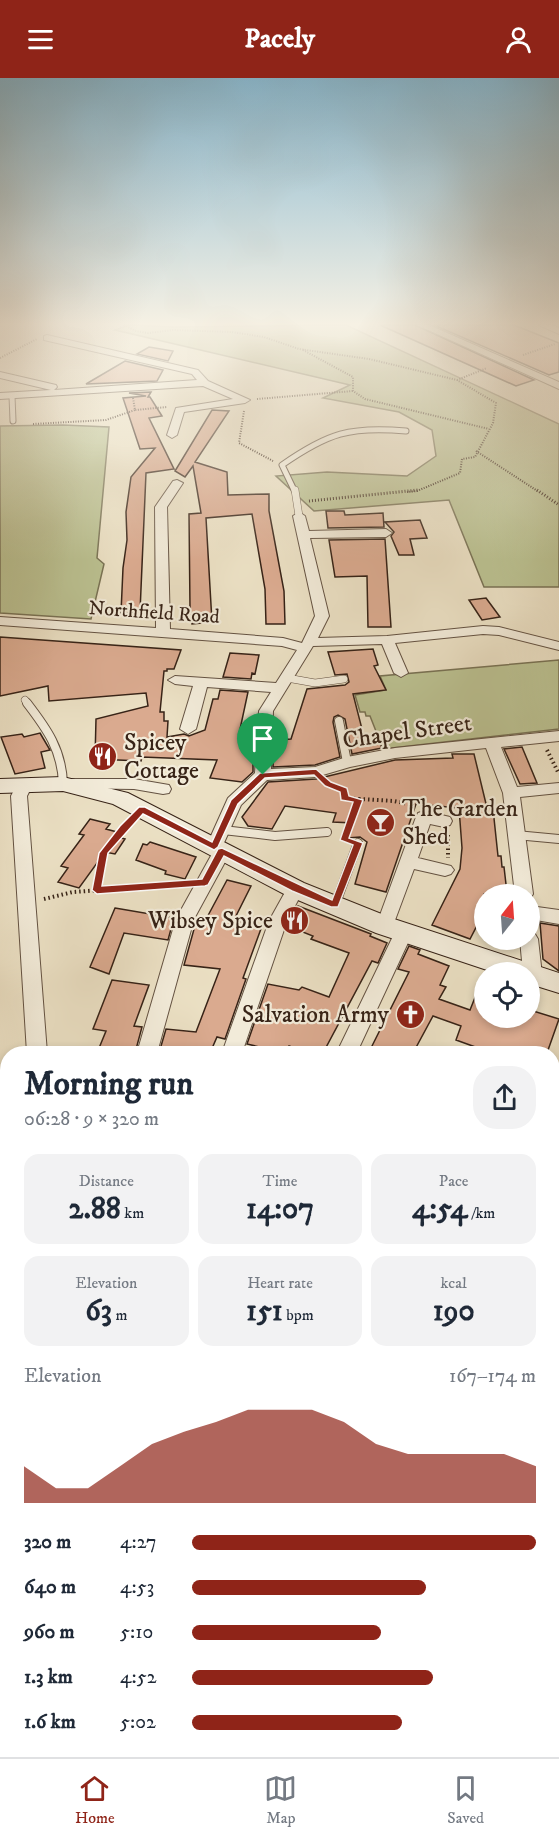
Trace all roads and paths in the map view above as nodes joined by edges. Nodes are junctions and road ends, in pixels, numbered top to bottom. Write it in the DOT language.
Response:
graph roads {
  1 [pos="13,403"];
  2 [pos="134,403"];
  3 [pos="225,403"];
  4 [pos="245,403"];
  5 [pos="382,403"];
  6 [pos="496,403"];
  7 [pos="190,409"];
  8 [pos="135,410"];
  9 [pos="14,421"];
  10 [pos="33,424"];
  11 [pos="489,429"];
  12 [pos="406,431"];
  13 [pos="172,435"];
  14 [pos="476,451"];
  15 [pos="282,465"];
  16 [pos="177,483"];
  17 [pos="559,505"];
  18 [pos="298,509"];
  19 [pos="386,533"];
  20 [pos="303,535"];
  21 [pos="0,621"];
  22 [pos="163,633"];
  23 [pos="387,640"];
  24 [pos="307,645"];
  25 [pos="559,646"];
  26 [pos="401,673"];
  27 [pos="344,679"];
  28 [pos="175,680"];
  29 [pos="201,682"];
  30 [pos="284,683"];
  31 [pos="25,700"];
  32 [pos="339,721"];
  33 [pos="188,729"];
  34 [pos="559,736"];
  35 [pos="541,738"];
  36 [pos="492,744"];
  37 [pos="347,762"];
  38 [pos="316,772"];
  39 [pos="559,774"];
  40 [pos="263,775"];
  41 [pos="25,784"];
  42 [pos="63,784"];
  43 [pos="0,786"];
  44 [pos="559,788"];
  45 [pos="163,789"];
  46 [pos="511,793"];
  47 [pos="142,810"];
  48 [pos="444,821"];
  49 [pos="327,832"];
  50 [pos="516,835"];
  51 [pos="559,839"];
  52 [pos="219,843"];
  53 [pos="358,843"];
  54 [pos="408,862"];
  55 [pos="446,870"];
  56 [pos="205,882"];
  57 [pos="523,884"];
  58 [pos="295,889"];
  59 [pos="97,890"];
  60 [pos="26,904"];
  61 [pos="334,905"];
  62 [pos="540,914"];
  63 [pos="559,917"];
  64 [pos="395,929"];
  65 [pos="493,962"];
  66 [pos="540,977"];
  67 [pos="559,983"];
  68 [pos="36,1046"];
  69 [pos="149,1046"];
  70 [pos="234,1046"];
  71 [pos="350,1046"];
  1 -- 9 [label="lane"];
  2 -- 8 [label="path"];
  3 -- 7 [label="street"];
  4 -- 15 [label="path"];
  5 -- 11 [label="path"];
  6 -- 11 [label="path"];
  7 -- 8 [label="path"];
  7 -- 13 [label="street"];
  8 -- 10 [label="path"];
  11 -- 14 [label="path"];
  12 -- 15 [label="lane"];
  14 -- 17 [label="path"];
  14 -- 18 [label="path"];
  15 -- 18 [label="lane"];
  16 -- 22 [label="street"];
  18 -- 20 [label="street"];
  19 -- 20 [label="street"];
  20 -- 24 [label="street"];
  21 -- 22 [label="street, Northfield Road"];
  22 -- 24 [label="street, Northfield Road"];
  23 -- 24 [label="street, Northfield Road"];
  23 -- 25 [label="street, Northfield Road"];
  23 -- 26 [label="street"];
  24 -- 30 [label="street"];
  27 -- 30 [label="lane"];
  28 -- 29 [label="street"];
  29 -- 30 [label="street"];
  29 -- 33 [label="street"];
  30 -- 40 [label="street"];
  31 -- 42 [label="lane"];
  32 -- 37 [label="lane"];
  34 -- 35 [label="street, Chapel Street"];
  35 -- 36 [label="street, Chapel Street"];
  35 -- 39 [label="path"];
  36 -- 37 [label="street, Chapel Street"];
  36 -- 46 [label="street"];
  37 -- 38 [label="street, Chapel Street"];
  38 -- 40 [label="street, Chapel Street"];
  38 -- 53 [label="path"];
  40 -- 52 [label="street"];
  41 -- 42 [label="main road"];
  41 -- 43 [label="main road"];
  41 -- 60 [label="street"];
  42 -- 45 [label="street"];
  42 -- 47 [label="main road"];
  44 -- 46 [label="street"];
  46 -- 50 [label="street"];
  47 -- 52 [label="main road"];
  47 -- 59 [label="path"];
  48 -- 54 [label="street"];
  48 -- 55 [label="path"];
  49 -- 52 [label="lane"];
  50 -- 51 [label="lane"];
  50 -- 57 [label="street"];
  52 -- 56 [label="street"];
  52 -- 58 [label="main road"];
  53 -- 61 [label="lane"];
  54 -- 55 [label="street"];
  54 -- 64 [label="street"];
  56 -- 59 [label="path"];
  56 -- 69 [label="street"];
  58 -- 61 [label="main road"];
  58 -- 70 [label="street"];
  59 -- 60 [label="path"];
  60 -- 68 [label="street"];
  61 -- 64 [label="main road"];
  62 -- 63 [label="street"];
  64 -- 65 [label="main road"];
  64 -- 71 [label="street"];
  66 -- 67 [label="main road"];
}
